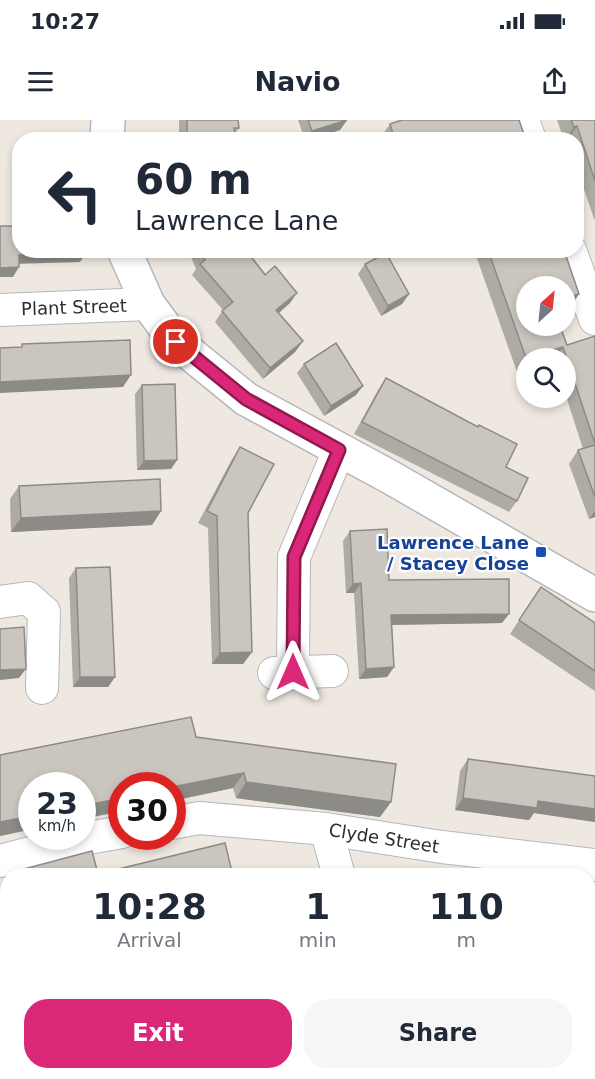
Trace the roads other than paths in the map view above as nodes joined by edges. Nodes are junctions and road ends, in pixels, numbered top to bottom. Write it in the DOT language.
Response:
graph roads {
  1 [pos="128,258"];
  2 [pos="573,258"];
  3 [pos="148,304"];
  4 [pos="0,310"];
  5 [pos="595,319"];
  6 [pos="339,450"];
  7 [pos="595,596"];
  8 [pos="0,602"];
  9 [pos="332,671"];
  10 [pos="42,688"];
  11 [pos="186,821"];
  12 [pos="326,829"];
  13 [pos="108,835"];
  14 [pos="0,861"];
  15 [pos="595,865"];
  16 [pos="337,868"];
  1 -- 3 [label="street"];
  2 -- 5 [label="street"];
  3 -- 4 [label="street, Plant Street"];
  3 -- 6 [label="street"];
  6 -- 7 [label="street"];
  6 -- 9 [label="street"];
  8 -- 10 [label="street"];
  11 -- 12 [label="street, Clyde Street"];
  12 -- 15 [label="street, Clyde Street"];
  12 -- 16 [label="street"];
  13 -- 14 [label="street"];
}
